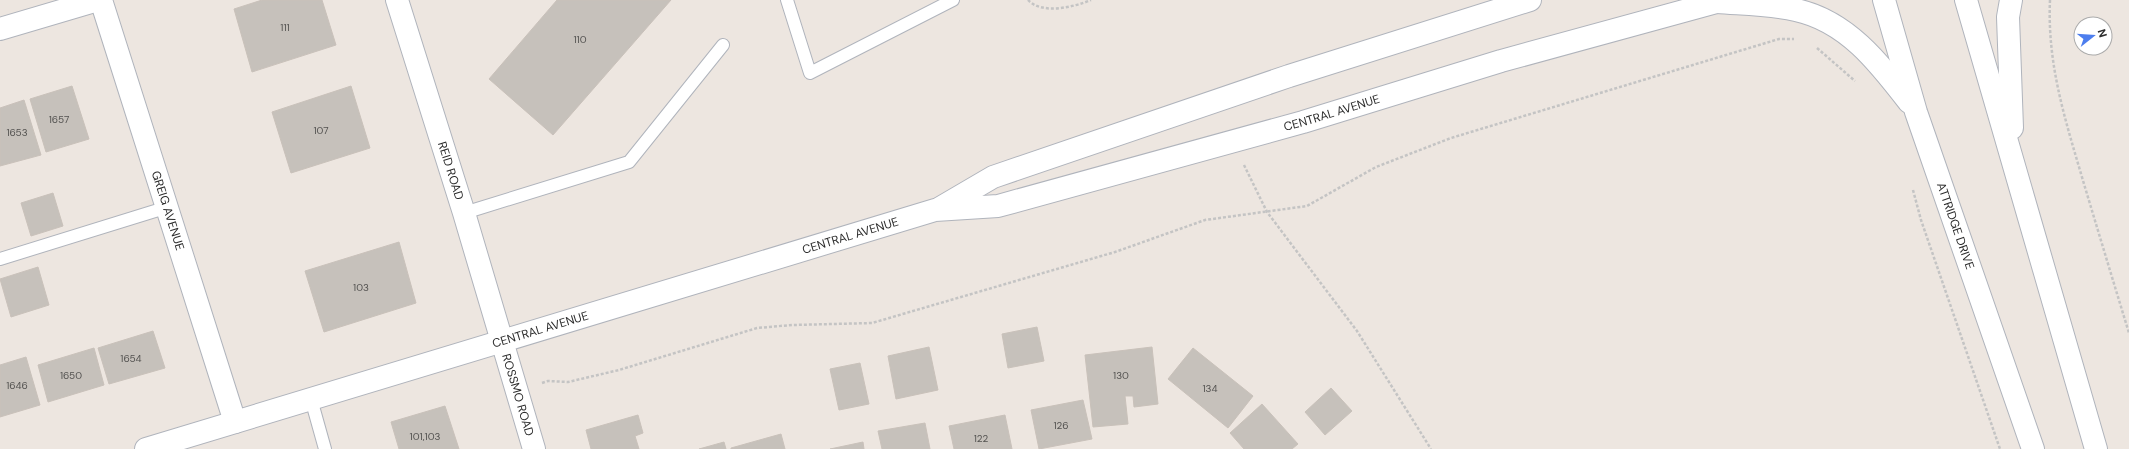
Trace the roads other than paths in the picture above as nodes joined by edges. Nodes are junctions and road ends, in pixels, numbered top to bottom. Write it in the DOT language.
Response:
graph roads {
  1 [pos="98,0"];
  2 [pos="101,0"];
  3 [pos="787,0"];
  4 [pos="953,0"];
  5 [pos="1530,0"];
  6 [pos="1884,0"];
  7 [pos="1966,0"];
  8 [pos="2011,0"];
  9 [pos="400,1"];
  10 [pos="1721,1"];
  11 [pos="0,29"];
  12 [pos="723,45"];
  13 [pos="1916,112"];
  14 [pos="2012,159"];
  15 [pos="168,207"];
  16 [pos="935,210"];
  17 [pos="464,213"];
  18 [pos="0,259"];
  19 [pos="501,342"];
  20 [pos="311,399"];
  21 [pos="235,422"];
  22 [pos="146,449"];
  23 [pos="325,449"];
  24 [pos="534,449"];
  25 [pos="2033,449"];
  26 [pos="2096,449"];
  1 -- 11 [label="main road"];
  2 -- 15 [label="main road, GREIG AVENUE"];
  3 -- 4 [label="lane"];
  5 -- 16 [label="main road, CENTRAL AVENUE"];
  6 -- 13 [label="main road, ATTRIDGE DRIVE"];
  7 -- 14 [label="main road"];
  8 -- 14 [label="main road"];
  9 -- 17 [label="main road, REID ROAD"];
  10 -- 13 [label="main road"];
  10 -- 16 [label="main road, CENTRAL AVENUE"];
  12 -- 17 [label="lane"];
  13 -- 25 [label="main road, ATTRIDGE DRIVE"];
  14 -- 26 [label="main road"];
  15 -- 18 [label="lane"];
  15 -- 21 [label="main road, GREIG AVENUE"];
  16 -- 19 [label="main road, CENTRAL AVENUE"];
  17 -- 19 [label="main road, REID ROAD"];
  19 -- 20 [label="main road, CENTRAL AVENUE"];
  19 -- 24 [label="main road, ROSSMO ROAD"];
  20 -- 21 [label="main road, CENTRAL AVENUE"];
  20 -- 23 [label="lane"];
  21 -- 22 [label="main road, CENTRAL AVENUE"];
}
